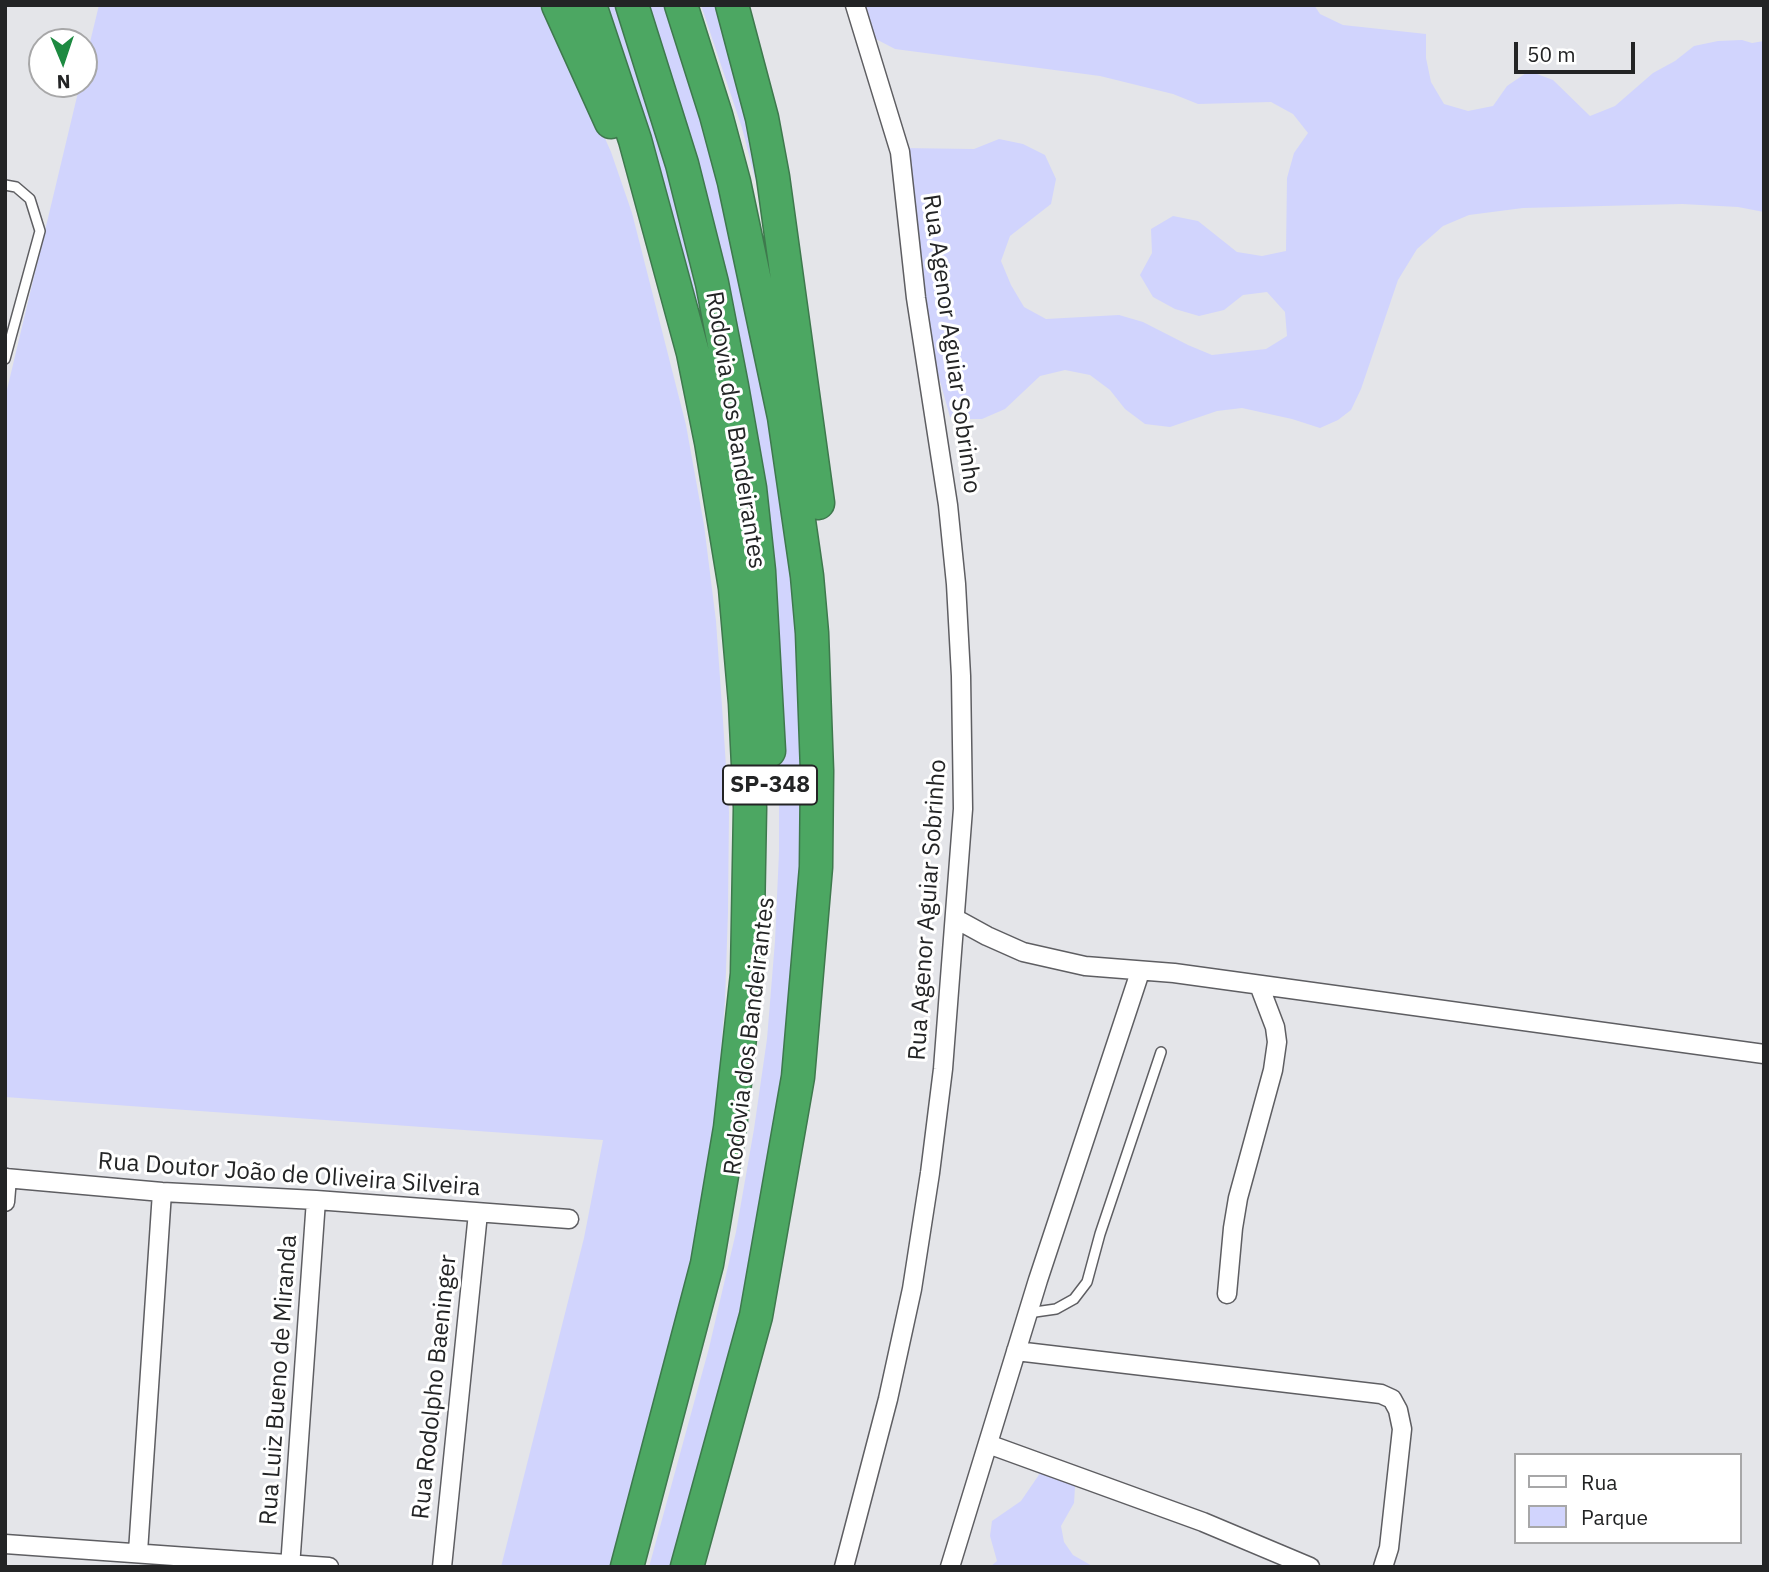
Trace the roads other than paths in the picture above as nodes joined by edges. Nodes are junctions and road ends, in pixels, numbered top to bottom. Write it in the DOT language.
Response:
graph roads {
  1 [pos="558,5"];
  2 [pos="590,5"];
  3 [pos="632,5"];
  4 [pos="681,5"];
  5 [pos="732,5"];
  6 [pos="855,5"];
  7 [pos="5,185"];
  8 [pos="662,238"];
  9 [pos="5,359"];
  10 [pos="956,919"];
  11 [pos="1140,972"];
  12 [pos="1259,985"];
  13 [pos="1161,1052"];
  14 [pos="1764,1054"];
  15 [pos="787,1147"];
  16 [pos="6,1178"];
  17 [pos="162,1192"];
  18 [pos="316,1200"];
  19 [pos="5,1202"];
  20 [pos="478,1213"];
  21 [pos="569,1219"];
  22 [pos="1227,1294"];
  23 [pos="1028,1312"];
  24 [pos="1016,1351"];
  25 [pos="988,1444"];
  26 [pos="5,1544"];
  27 [pos="138,1552"];
  28 [pos="290,1565"];
  29 [pos="329,1567"];
  30 [pos="442,1567"];
  31 [pos="627,1567"];
  32 [pos="639,1567"];
  33 [pos="687,1567"];
  34 [pos="844,1567"];
  35 [pos="950,1567"];
  36 [pos="1310,1567"];
  37 [pos="1383,1567"];
  1 -- 8 [label="highway"];
  2 -- 8 [label="highway"];
  3 -- 32 [label="highway, Rodovia dos Bandeirantes / SP-348"];
  4 -- 15 [label="highway, Rodovia dos Bandeirantes / SP-348"];
  5 -- 15 [label="highway"];
  6 -- 10 [label="street, Rua Agenor Aguiar Sobrinho"];
  7 -- 9 [label="lane"];
  8 -- 31 [label="highway"];
  10 -- 11 [label="street"];
  10 -- 34 [label="street, Rua Agenor Aguiar Sobrinho"];
  11 -- 12 [label="street"];
  11 -- 23 [label="street"];
  12 -- 14 [label="street"];
  12 -- 22 [label="street"];
  13 -- 23 [label="lane"];
  15 -- 33 [label="highway, Rodovia dos Bandeirantes / SP-348"];
  16 -- 17 [label="street, Rua Doutor João de Oliveira Silveira"];
  16 -- 19 [label="street"];
  17 -- 18 [label="street, Rua Doutor João de Oliveira Silveira"];
  17 -- 27 [label="street"];
  18 -- 20 [label="street, Rua Doutor João de Oliveira Silveira"];
  18 -- 28 [label="street, Rua Luiz Bueno de Miranda"];
  20 -- 21 [label="street, Rua Doutor João de Oliveira Silveira"];
  20 -- 30 [label="street, Rua Rodolpho Baeninger"];
  23 -- 24 [label="street"];
  24 -- 25 [label="street"];
  24 -- 37 [label="street"];
  25 -- 35 [label="street"];
  25 -- 36 [label="street"];
  26 -- 27 [label="street"];
  27 -- 28 [label="street"];
  28 -- 29 [label="street"];
}
